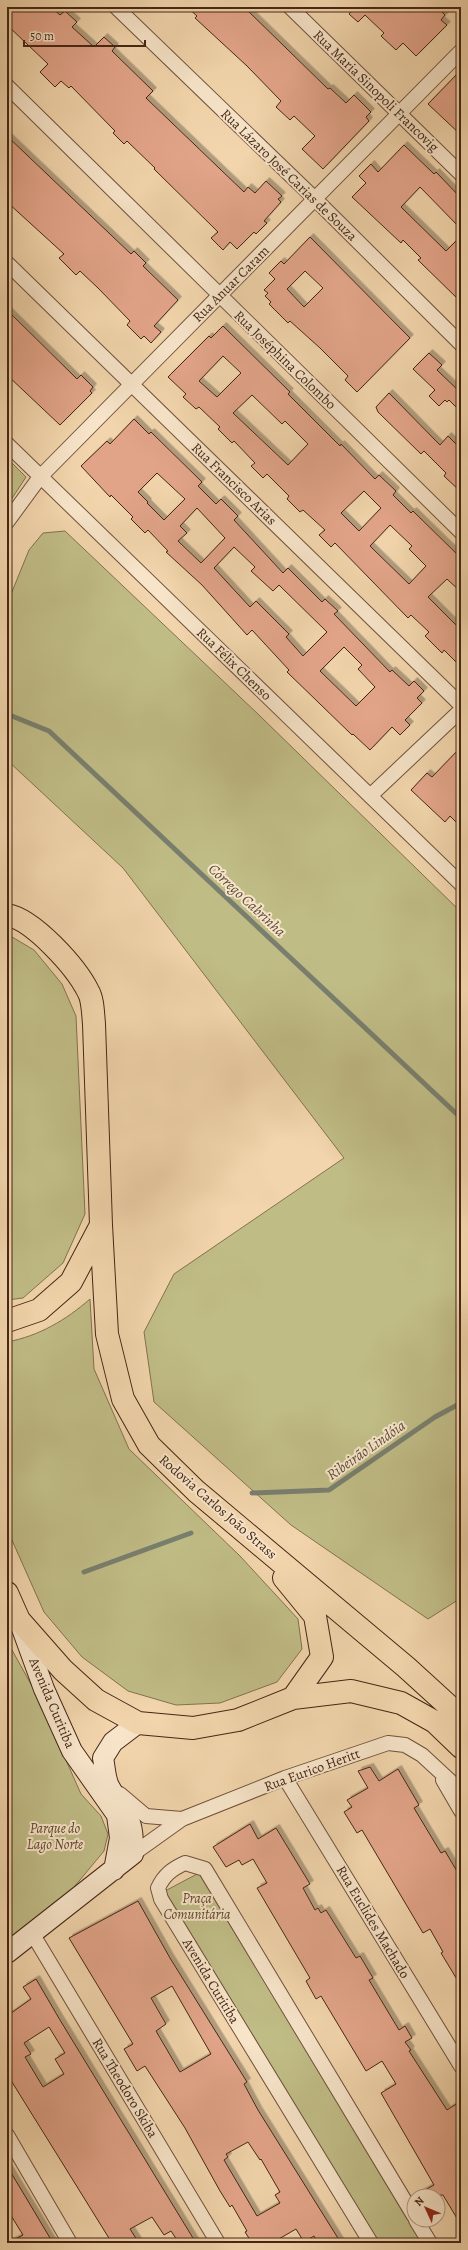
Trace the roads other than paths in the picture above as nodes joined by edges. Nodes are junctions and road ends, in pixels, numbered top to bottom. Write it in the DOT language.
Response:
graph roads {
  1 [pos="116,7"];
  2 [pos="290,7"];
  3 [pos="461,51"];
  4 [pos="7,86"];
  5 [pos="400,113"];
  6 [pos="461,174"];
  7 [pos="315,199"];
  8 [pos="7,263"];
  9 [pos="219,296"];
  10 [pos="461,344"];
  11 [pos="131,385"];
  12 [pos="7,444"];
  13 [pos="40,477"];
  14 [pos="7,522"];
  15 [pos="461,532"];
  16 [pos="461,705"];
  17 [pos="461,710"];
  18 [pos="370,796"];
  19 [pos="461,884"];
  20 [pos="10,912"];
  21 [pos="101,1225"];
  22 [pos="7,1321"];
  23 [pos="249,1535"];
  24 [pos="7,1593"];
  25 [pos="18,1620"];
  26 [pos="294,1698"];
  27 [pos="461,1717"];
  28 [pos="138,1723"];
  29 [pos="461,1747"];
  30 [pos="437,1769"];
  31 [pos="285,1778"];
  32 [pos="108,1784"];
  33 [pos="461,1791"];
  34 [pos="461,1812"];
  35 [pos="182,1819"];
  36 [pos="133,1854"];
  37 [pos="114,1870"];
  38 [pos="32,1933"];
  39 [pos="7,1953"];
  40 [pos="461,2066"];
  41 [pos="7,2135"];
  42 [pos="406,2203"];
  43 [pos="421,2228"];
  44 [pos="70,2243"];
  45 [pos="218,2243"];
  46 [pos="371,2243"];
  47 [pos="430,2243"];
  1 -- 7 [label="street, Rua Lázaro José Carias de Souza"];
  2 -- 5 [label="street, Rua Maria Sinopoli Francovig"];
  3 -- 5 [label="street, Rua Anuar Caram"];
  4 -- 9 [label="street, Rua Joséphina Colombo"];
  5 -- 6 [label="street, Rua Maria Sinopoli Francovig"];
  5 -- 7 [label="street, Rua Anuar Caram"];
  7 -- 9 [label="street, Rua Anuar Caram"];
  7 -- 10 [label="street, Rua Lázaro José Carias de Souza"];
  8 -- 11 [label="street, Rua Francisco Arias"];
  9 -- 11 [label="street, Rua Anuar Caram"];
  9 -- 15 [label="street, Rua Joséphina Colombo"];
  11 -- 13 [label="street, Rua Anuar Caram"];
  11 -- 16 [label="street, Rua Francisco Arias"];
  12 -- 13 [label="street, Rua Félix Chenso"];
  13 -- 14 [label="street, Rua Anuar Caram"];
  13 -- 18 [label="street, Rua Félix Chenso"];
  17 -- 18 [label="street"];
  18 -- 19 [label="street, Rua Félix Chenso"];
  20 -- 21 [label="highway, Rodovia Carlos João Strass"];
  21 -- 22 [label="highway"];
  21 -- 23 [label="highway, Rodovia Carlos João Strass"];
  23 -- 26 [label="highway"];
  23 -- 27 [label="highway, Rodovia Carlos João Strass"];
  24 -- 25 [label="highway"];
  25 -- 28 [label="highway"];
  25 -- 37 [label="street, Avenida Curitiba"];
  26 -- 28 [label="highway"];
  26 -- 29 [label="highway"];
  28 -- 32 [label="street"];
  30 -- 31 [label="street, Rua Eurico Heritt"];
  30 -- 33 [label="street, Rua Eurico Heritt"];
  30 -- 34 [label="street"];
  31 -- 35 [label="street, Rua Eurico Heritt"];
  31 -- 40 [label="street, Rua Euclides Machado"];
  32 -- 35 [label="street"];
  32 -- 36 [label="street"];
  35 -- 36 [label="street"];
  36 -- 37 [label="street"];
  37 -- 38 [label="street"];
  38 -- 39 [label="street"];
  38 -- 45 [label="street, Rua Theodoro Skiba"];
  41 -- 44 [label="street"];
  42 -- 46 [label="street, Avenida Curitiba"];
  43 -- 47 [label="street"];
}
